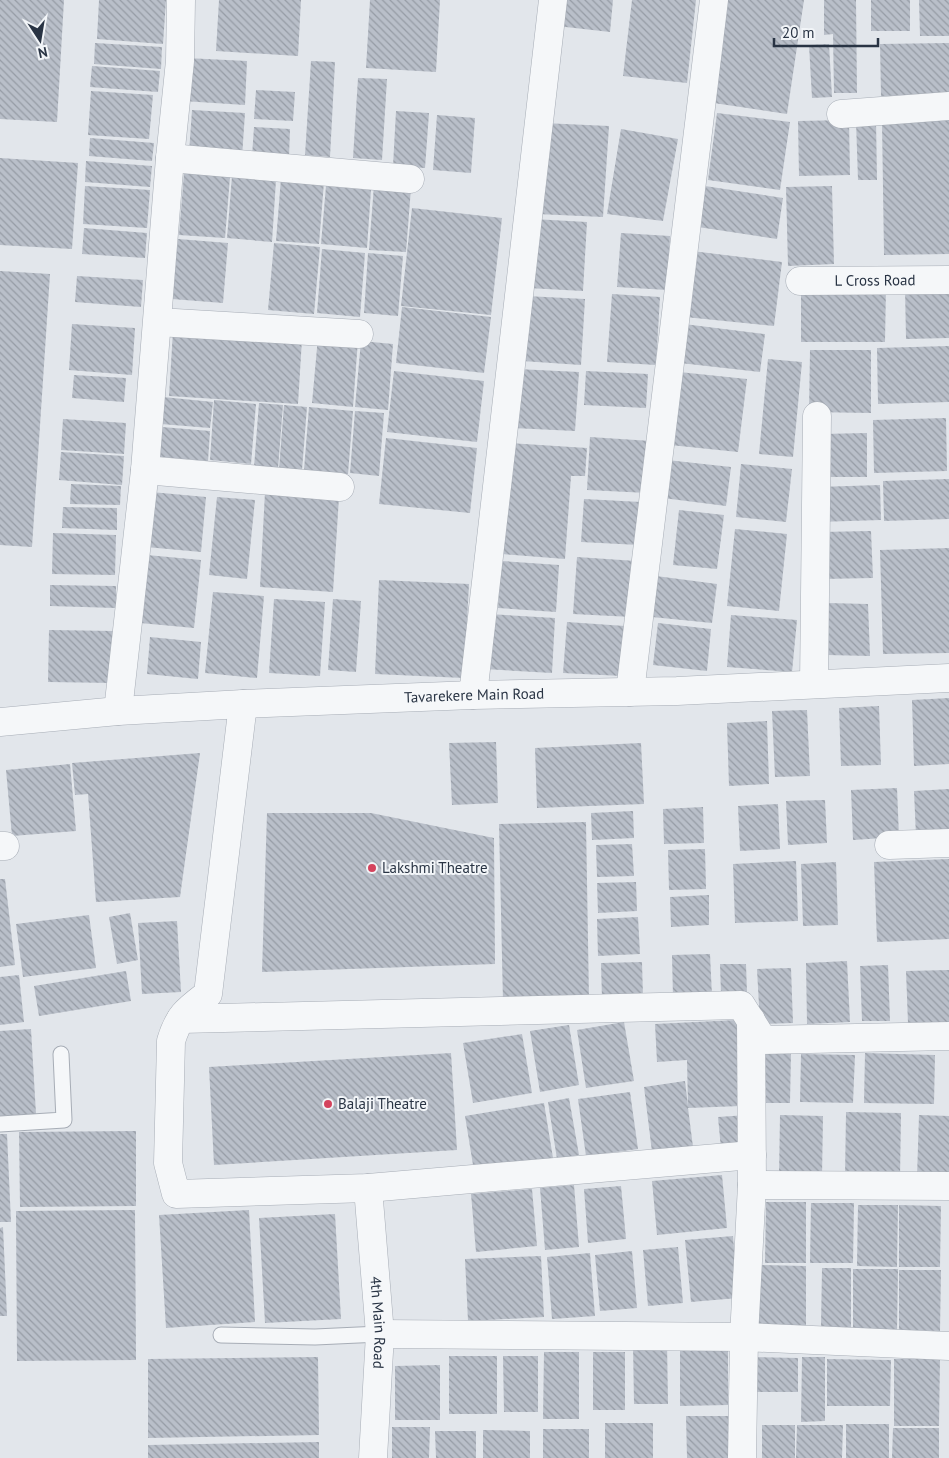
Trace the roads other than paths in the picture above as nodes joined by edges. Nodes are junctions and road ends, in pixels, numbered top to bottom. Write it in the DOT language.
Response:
graph roads {
  1 [pos="181,0"];
  2 [pos="553,0"];
  3 [pos="714,0"];
  4 [pos="949,106"];
  5 [pos="840,114"];
  6 [pos="170,158"];
  7 [pos="410,179"];
  8 [pos="949,280"];
  9 [pos="800,281"];
  10 [pos="158,322"];
  11 [pos="360,334"];
  12 [pos="817,416"];
  13 [pos="145,470"];
  14 [pos="340,487"];
  15 [pos="949,678"];
  16 [pos="814,684"];
  17 [pos="630,692"];
  18 [pos="473,695"];
  19 [pos="243,704"];
  20 [pos="118,711"];
  21 [pos="0,722"];
  22 [pos="949,843"];
  23 [pos="889,845"];
  24 [pos="180,1019"];
  25 [pos="751,1020"];
  26 [pos="949,1036"];
  27 [pos="61,1054"];
  28 [pos="0,1124"];
  29 [pos="752,1156"];
  30 [pos="752,1185"];
  31 [pos="949,1186"];
  32 [pos="368,1188"];
  33 [pos="380,1334"];
  34 [pos="221,1336"];
  35 [pos="744,1337"];
  36 [pos="949,1346"];
  37 [pos="373,1458"];
  38 [pos="742,1458"];
  1 -- 6 [label="street"];
  2 -- 18 [label="street"];
  3 -- 17 [label="street"];
  4 -- 5 [label="street"];
  6 -- 7 [label="street"];
  6 -- 10 [label="street"];
  8 -- 9 [label="street, L Cross Road"];
  10 -- 11 [label="street"];
  10 -- 13 [label="street"];
  12 -- 16 [label="street"];
  13 -- 14 [label="street"];
  13 -- 20 [label="street"];
  15 -- 16 [label="street, Tavarekere Main Road"];
  16 -- 17 [label="street, Tavarekere Main Road"];
  17 -- 18 [label="street, Tavarekere Main Road"];
  18 -- 19 [label="street, Tavarekere Main Road"];
  19 -- 20 [label="street, Tavarekere Main Road"];
  19 -- 24 [label="street"];
  20 -- 21 [label="street, Tavarekere Main Road"];
  22 -- 23 [label="street"];
  24 -- 25 [label="street"];
  24 -- 32 [label="street"];
  25 -- 26 [label="street"];
  25 -- 29 [label="street"];
  27 -- 28 [label="lane"];
  29 -- 30 [label="street"];
  29 -- 32 [label="street"];
  30 -- 31 [label="street"];
  30 -- 35 [label="street"];
  32 -- 33 [label="street, 4th Main Road"];
  33 -- 34 [label="lane"];
  33 -- 35 [label="street"];
  33 -- 37 [label="street, 4th Main Road"];
  35 -- 36 [label="street"];
  35 -- 38 [label="street"];
}
